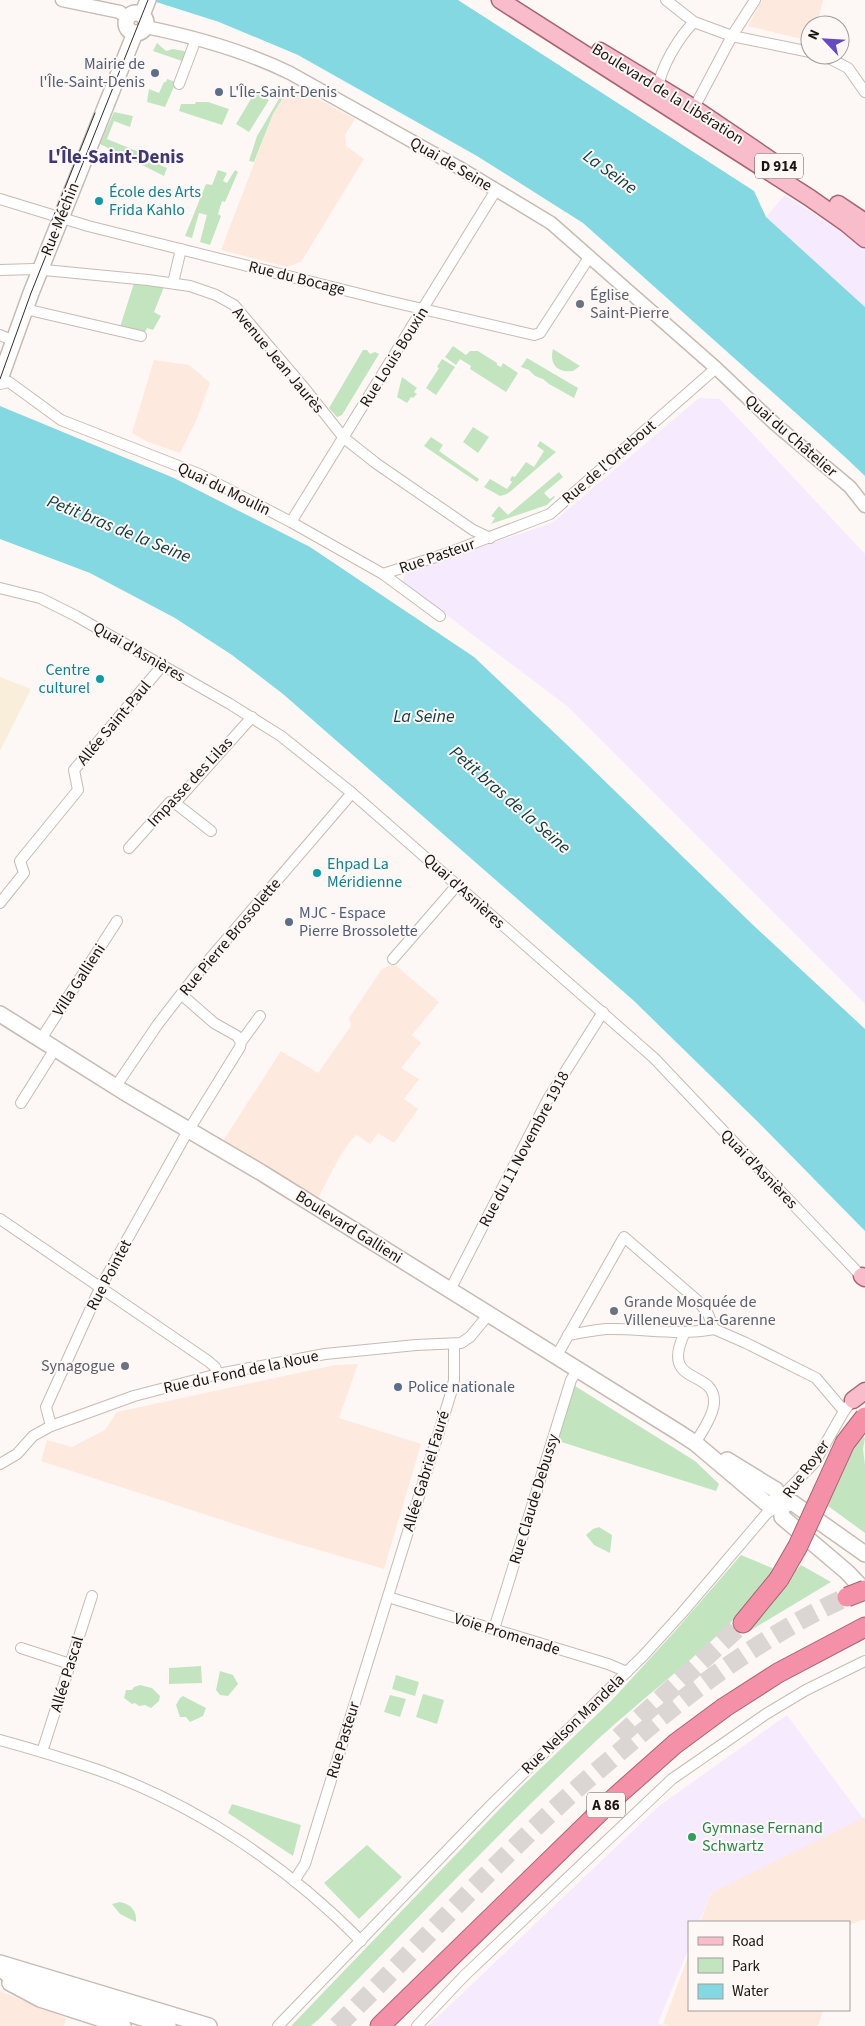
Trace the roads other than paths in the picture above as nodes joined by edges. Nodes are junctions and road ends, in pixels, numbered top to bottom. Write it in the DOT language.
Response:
graph roads {
  1 [pos="62,0"];
  2 [pos="500,0"];
  3 [pos="520,0"];
  4 [pos="666,0"];
  5 [pos="754,0"];
  6 [pos="138,15"];
  7 [pos="694,22"];
  8 [pos="732,36"];
  9 [pos="196,39"];
  10 [pos="800,50"];
  11 [pos="842,65"];
  12 [pos="179,84"];
  13 [pos="659,86"];
  14 [pos="865,92"];
  15 [pos="688,111"];
  16 [pos="496,190"];
  17 [pos="0,198"];
  18 [pos="57,216"];
  19 [pos="865,222"];
  20 [pos="865,239"];
  21 [pos="181,249"];
  22 [pos="590,256"];
  23 [pos="37,269"];
  24 [pos="0,270"];
  25 [pos="173,284"];
  26 [pos="25,309"];
  27 [pos="423,309"];
  28 [pos="141,336"];
  29 [pos="4,337"];
  30 [pos="0,354"];
  31 [pos="716,368"];
  32 [pos="0,379"];
  33 [pos="0,384"];
  34 [pos="344,438"];
  35 [pos="865,506"];
  36 [pos="291,522"];
  37 [pos="490,538"];
  38 [pos="383,574"];
  39 [pos="0,588"];
  40 [pos="440,616"];
  41 [pos="162,666"];
  42 [pos="252,717"];
  43 [pos="352,793"];
  44 [pos="175,803"];
  45 [pos="211,831"];
  46 [pos="129,848"];
  47 [pos="458,884"];
  48 [pos="0,903"];
  49 [pos="117,921"];
  50 [pos="393,959"];
  51 [pos="182,995"];
  52 [pos="603,1012"];
  53 [pos="0,1014"];
  54 [pos="260,1016"];
  55 [pos="41,1039"];
  56 [pos="241,1042"];
  57 [pos="55,1049"];
  58 [pos="116,1086"];
  59 [pos="21,1103"];
  60 [pos="188,1130"];
  61 [pos="0,1219"];
  62 [pos="864,1278"];
  63 [pos="100,1288"];
  64 [pos="450,1290"];
  65 [pos="488,1315"];
  66 [pos="714,1329"];
  67 [pos="685,1332"];
  68 [pos="568,1335"];
  69 [pos="454,1344"];
  70 [pos="556,1357"];
  71 [pos="577,1370"];
  72 [pos="218,1374"];
  73 [pos="865,1386"];
  74 [pos="854,1400"];
  75 [pos="865,1417"];
  76 [pos="51,1426"];
  77 [pos="695,1443"];
  78 [pos="0,1464"];
  79 [pos="781,1504"];
  80 [pos="865,1554"];
  81 [pos="865,1590"];
  82 [pos="92,1596"];
  83 [pos="388,1596"];
  84 [pos="846,1598"];
  85 [pos="743,1622"];
  86 [pos="865,1627"];
  87 [pos="494,1629"];
  88 [pos="21,1648"];
  89 [pos="865,1661"];
  90 [pos="70,1664"];
  91 [pos="627,1672"];
  92 [pos="0,1740"];
  93 [pos="42,1752"];
  94 [pos="294,1881"];
  95 [pos="360,1941"];
  96 [pos="0,1963"];
  97 [pos="0,1971"];
  98 [pos="0,1978"];
  99 [pos="123,2026"];
  100 [pos="168,2026"];
  101 [pos="209,2026"];
  102 [pos="278,2026"];
  103 [pos="380,2026"];
  104 [pos="417,2026"];
  1 -- 6 [label="street, Quai de Seine"];
  2 -- 13 [label="main road"];
  3 -- 13 [label="main road, Boulevard de la Libération / D 914"];
  4 -- 7 [label="street"];
  5 -- 8 [label="street"];
  6 -- 9 [label="street, Quai de Seine"];
  6 -- 18 [label="main road, Rue Méchin"];
  7 -- 8 [label="street"];
  7 -- 13 [label="street"];
  8 -- 10 [label="street"];
  8 -- 15 [label="street"];
  9 -- 12 [label="street"];
  9 -- 16 [label="street, Quai de Seine"];
  11 -- 14 [label="street"];
  13 -- 15 [label="main road, Boulevard de la Libération / D 914"];
  15 -- 19 [label="main road, Boulevard de la Libération / D 914"];
  15 -- 20 [label="main road, D 914"];
  16 -- 22 [label="street, Quai de Seine"];
  16 -- 27 [label="street, Rue Louis Bouxin"];
  17 -- 18 [label="street, Rue du Bocage"];
  18 -- 21 [label="street, Rue du Bocage"];
  18 -- 23 [label="main road, Rue Méchin"];
  21 -- 25 [label="street"];
  21 -- 27 [label="street, Rue du Bocage"];
  22 -- 27 [label="street, Rue du Bocage"];
  22 -- 31 [label="street, Quai de Seine"];
  23 -- 24 [label="street, Avenue Jean Jaurès"];
  23 -- 25 [label="street, Avenue Jean Jaurès"];
  23 -- 26 [label="main road, Rue Méchin"];
  23 -- 29 [label="main road, Rue Méchin"];
  25 -- 34 [label="street, Avenue Jean Jaurès"];
  26 -- 28 [label="street"];
  26 -- 32 [label="main road, Rue Méchin"];
  27 -- 34 [label="street, Rue Louis Bouxin"];
  29 -- 30 [label="main road, Rue Méchin"];
  31 -- 35 [label="street, Quai du Châtelier"];
  31 -- 37 [label="street, Rue de l'Ortebout"];
  33 -- 36 [label="street, Quai du Moulin"];
  34 -- 36 [label="street, Rue Louis Bouxin"];
  34 -- 37 [label="street, Avenue Jean Jaurès"];
  36 -- 38 [label="street, Quai du Moulin"];
  37 -- 38 [label="street, Rue Pasteur"];
  38 -- 40 [label="street, Quai du Moulin"];
  39 -- 41 [label="street, Quai d'Asnières"];
  41 -- 42 [label="street, Quai d'Asnières"];
  41 -- 48 [label="street, Allée Saint-Paul"];
  42 -- 43 [label="street, Quai d'Asnières"];
  42 -- 44 [label="street, Impasse des Lilas"];
  43 -- 47 [label="street, Quai d'Asnières"];
  43 -- 51 [label="street, Rue Pierre Brossolette"];
  44 -- 45 [label="street"];
  44 -- 46 [label="street, Impasse des Lilas"];
  47 -- 50 [label="street"];
  47 -- 52 [label="street, Quai d'Asnières"];
  49 -- 55 [label="street, Villa Gallieni"];
  51 -- 56 [label="street"];
  51 -- 58 [label="street, Rue Pierre Brossolette"];
  52 -- 62 [label="street, Quai d'Asnières"];
  52 -- 64 [label="street, Rue du 11 Novembre 1918"];
  53 -- 55 [label="main road, Boulevard Gallieni"];
  54 -- 56 [label="street"];
  55 -- 57 [label="main road, Boulevard Gallieni"];
  56 -- 60 [label="street, Rue Pointet"];
  57 -- 58 [label="main road, Boulevard Gallieni"];
  57 -- 59 [label="street"];
  58 -- 60 [label="main road, Boulevard Gallieni"];
  60 -- 63 [label="street, Rue Pointet"];
  60 -- 64 [label="main road, Boulevard Gallieni"];
  61 -- 63 [label="street"];
  63 -- 72 [label="street"];
  63 -- 76 [label="street, Rue Pointet"];
  64 -- 65 [label="main road, Boulevard Gallieni"];
  65 -- 69 [label="street"];
  65 -- 70 [label="main road, Boulevard Gallieni"];
  66 -- 67 [label="street"];
  66 -- 68 [label="street"];
  66 -- 74 [label="street"];
  67 -- 68 [label="street"];
  67 -- 77 [label="street"];
  68 -- 70 [label="street"];
  69 -- 72 [label="street, Rue du Fond de la Noue"];
  69 -- 83 [label="street, Allée Gabriel Fauré"];
  70 -- 71 [label="main road, Boulevard Gallieni"];
  71 -- 77 [label="main road, Boulevard Gallieni"];
  71 -- 87 [label="street, Rue Claude Debussy"];
  72 -- 76 [label="street, Rue du Fond de la Noue"];
  73 -- 74 [label="street, Rue Royer"];
  74 -- 79 [label="street, Rue Royer"];
  75 -- 85 [label="highway, bridge"];
  76 -- 78 [label="street, Rue du Fond de la Noue"];
  77 -- 79 [label="main road, Boulevard Gallieni"];
  79 -- 80 [label="main road, Boulevard Gallieni"];
  79 -- 81 [label="main road"];
  79 -- 91 [label="street, Rue Nelson Mandela"];
  81 -- 84 [label="highway, bridge"];
  82 -- 90 [label="street, Allée Pascal"];
  83 -- 87 [label="street, Voie Promenade"];
  83 -- 94 [label="street, Rue Pasteur"];
  86 -- 103 [label="highway, A 86"];
  87 -- 91 [label="street, Voie Promenade"];
  88 -- 90 [label="street"];
  89 -- 104 [label="street"];
  90 -- 93 [label="street, Allée Pascal"];
  91 -- 95 [label="street, Rue Nelson Mandela"];
  92 -- 93 [label="street"];
  93 -- 94 [label="street"];
  94 -- 95 [label="street"];
  95 -- 102 [label="street, Rue Nelson Mandela"];
  96 -- 101 [label="main road"];
  97 -- 100 [label="main road"];
  98 -- 99 [label="main road"];
}
